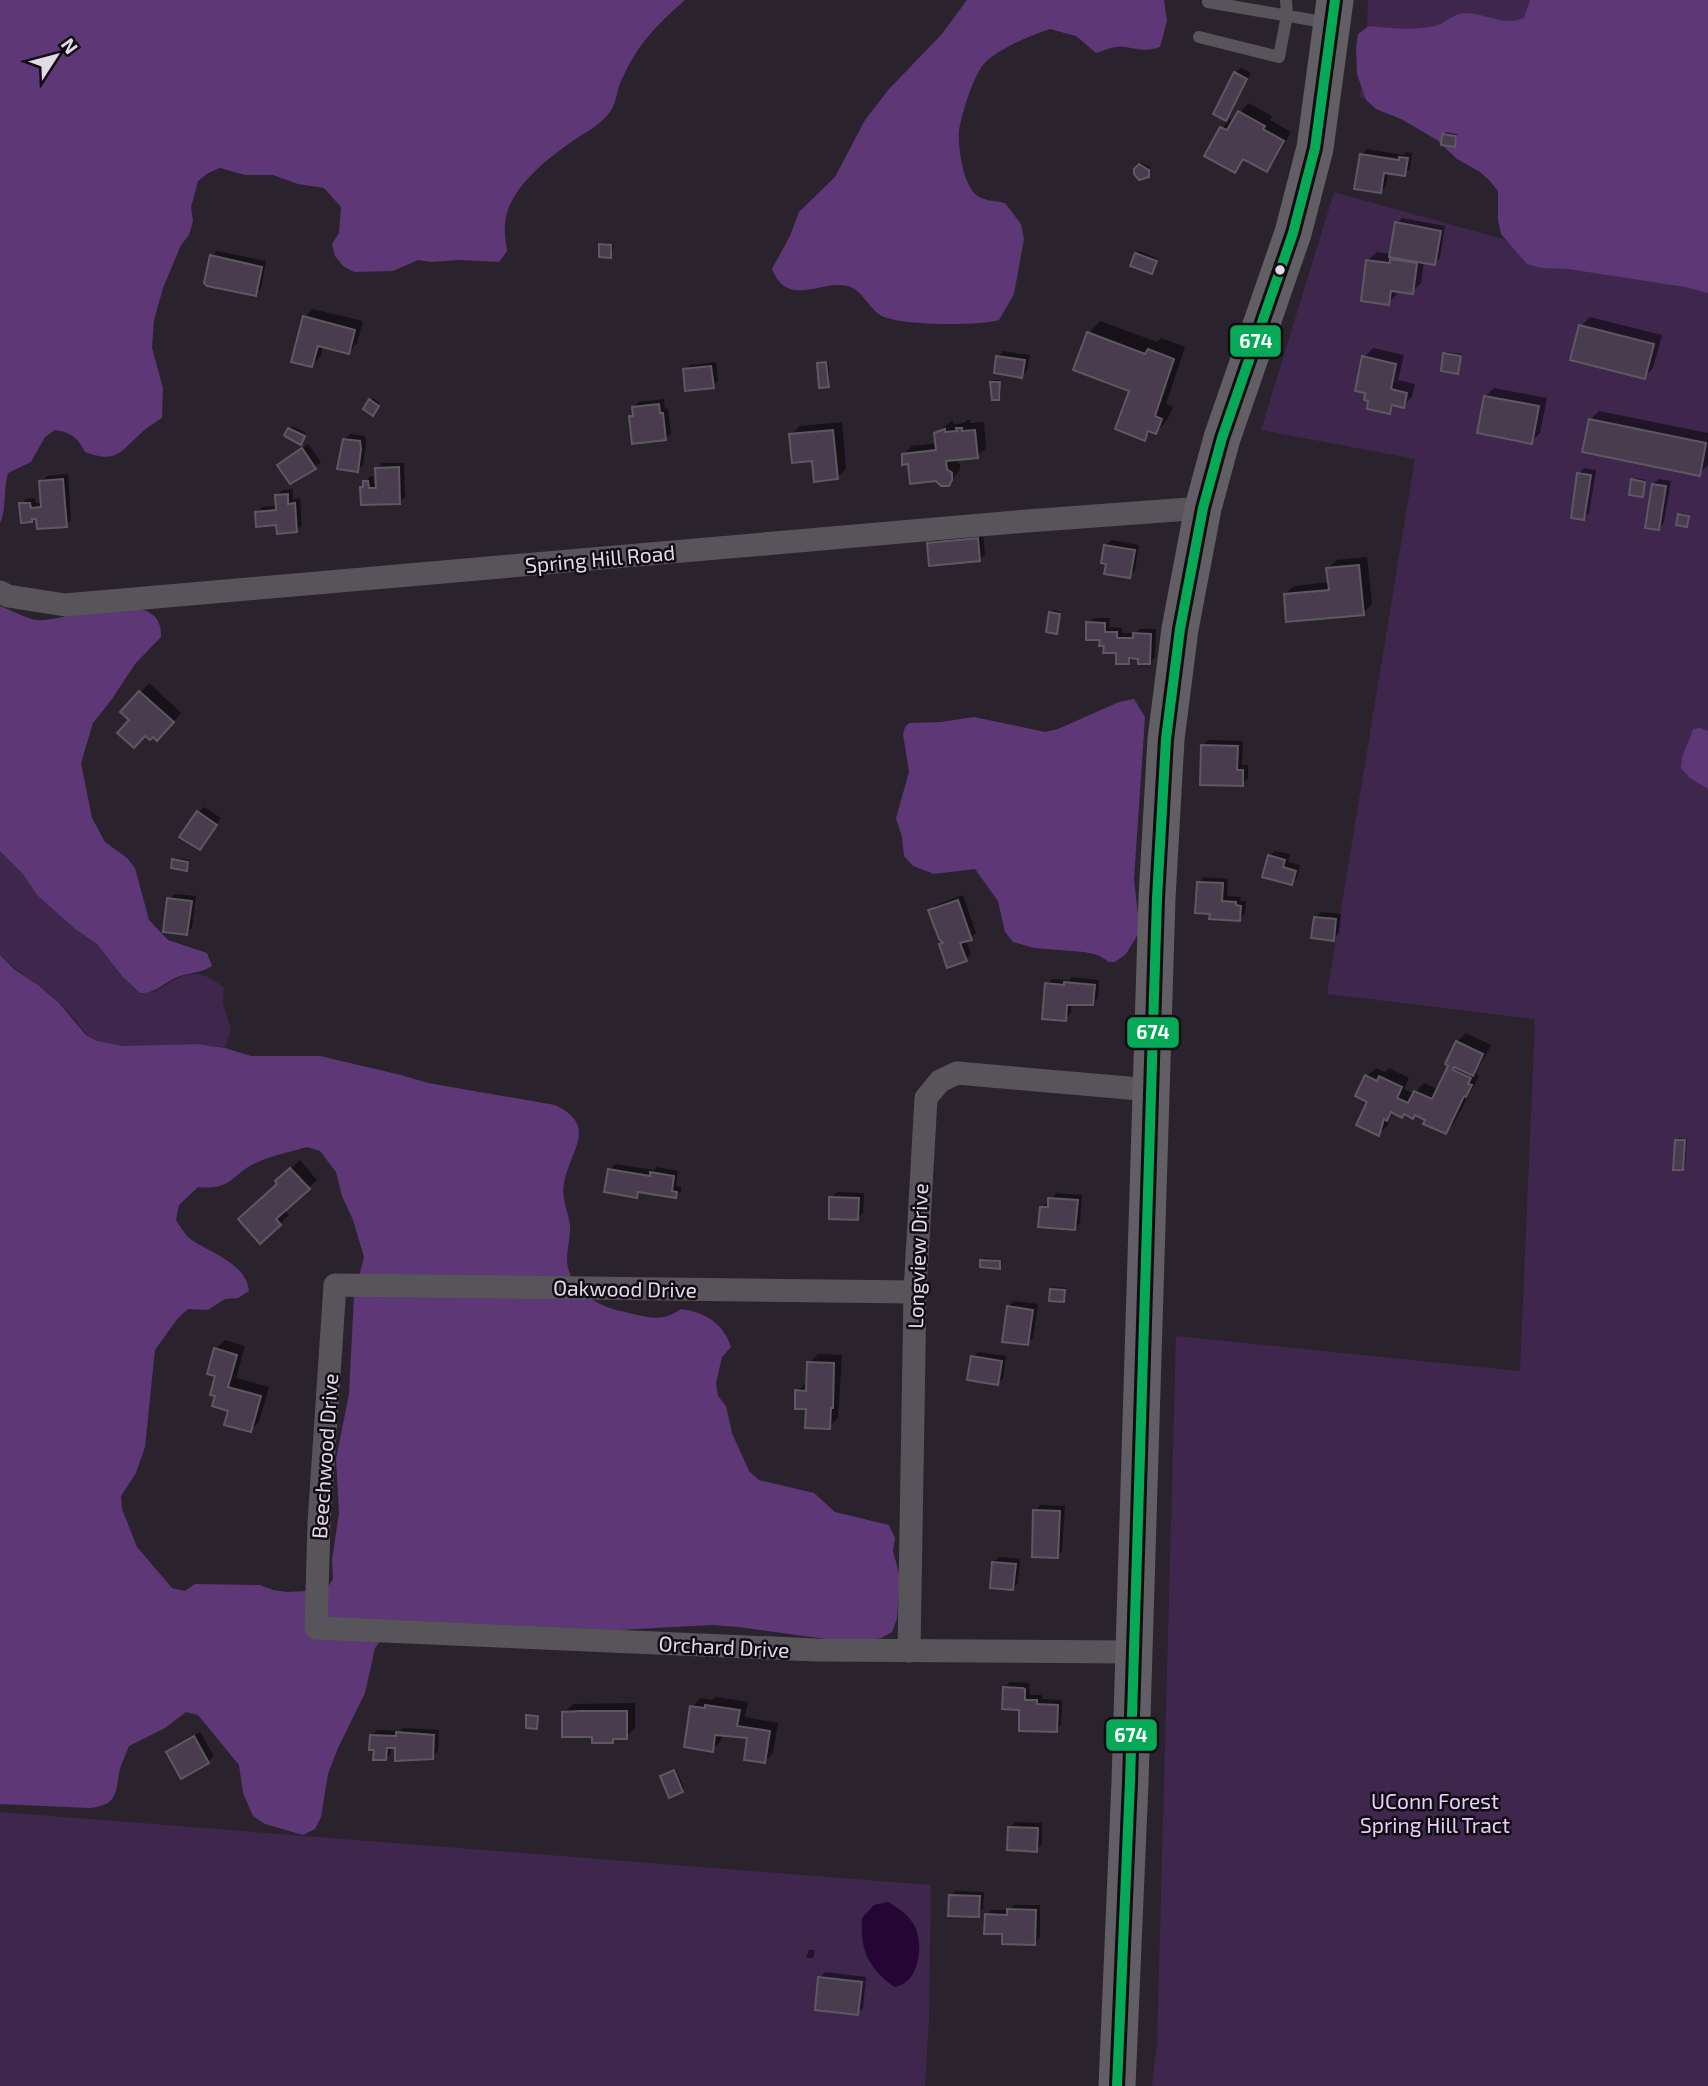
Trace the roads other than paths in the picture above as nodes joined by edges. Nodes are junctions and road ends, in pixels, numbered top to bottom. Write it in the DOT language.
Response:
graph roads {
  1 [pos="1286,0"];
  2 [pos="1208,2"];
  3 [pos="1334,12"];
  4 [pos="1287,15"];
  5 [pos="1199,37"];
  6 [pos="1203,508"];
  7 [pos="0,592"];
  8 [pos="1151,1090"];
  9 [pos="335,1285"];
  10 [pos="915,1292"];
  11 [pos="316,1628"];
  12 [pos="909,1651"];
  13 [pos="1133,1652"];
  14 [pos="1117,2086"];
  1 -- 4 [label="lane"];
  2 -- 4 [label="lane"];
  3 -- 4 [label="lane"];
  3 -- 6 [label="main road"];
  4 -- 5 [label="lane"];
  6 -- 7 [label="street, Spring Hill Road"];
  6 -- 8 [label="main road"];
  8 -- 10 [label="street, Longview Drive"];
  8 -- 13 [label="main road"];
  9 -- 10 [label="street, Oakwood Drive"];
  9 -- 11 [label="street, Beechwood Drive"];
  10 -- 12 [label="street, Longview Drive"];
  11 -- 12 [label="street, Orchard Drive"];
  12 -- 13 [label="street, Orchard Drive"];
  13 -- 14 [label="main road"];
}
